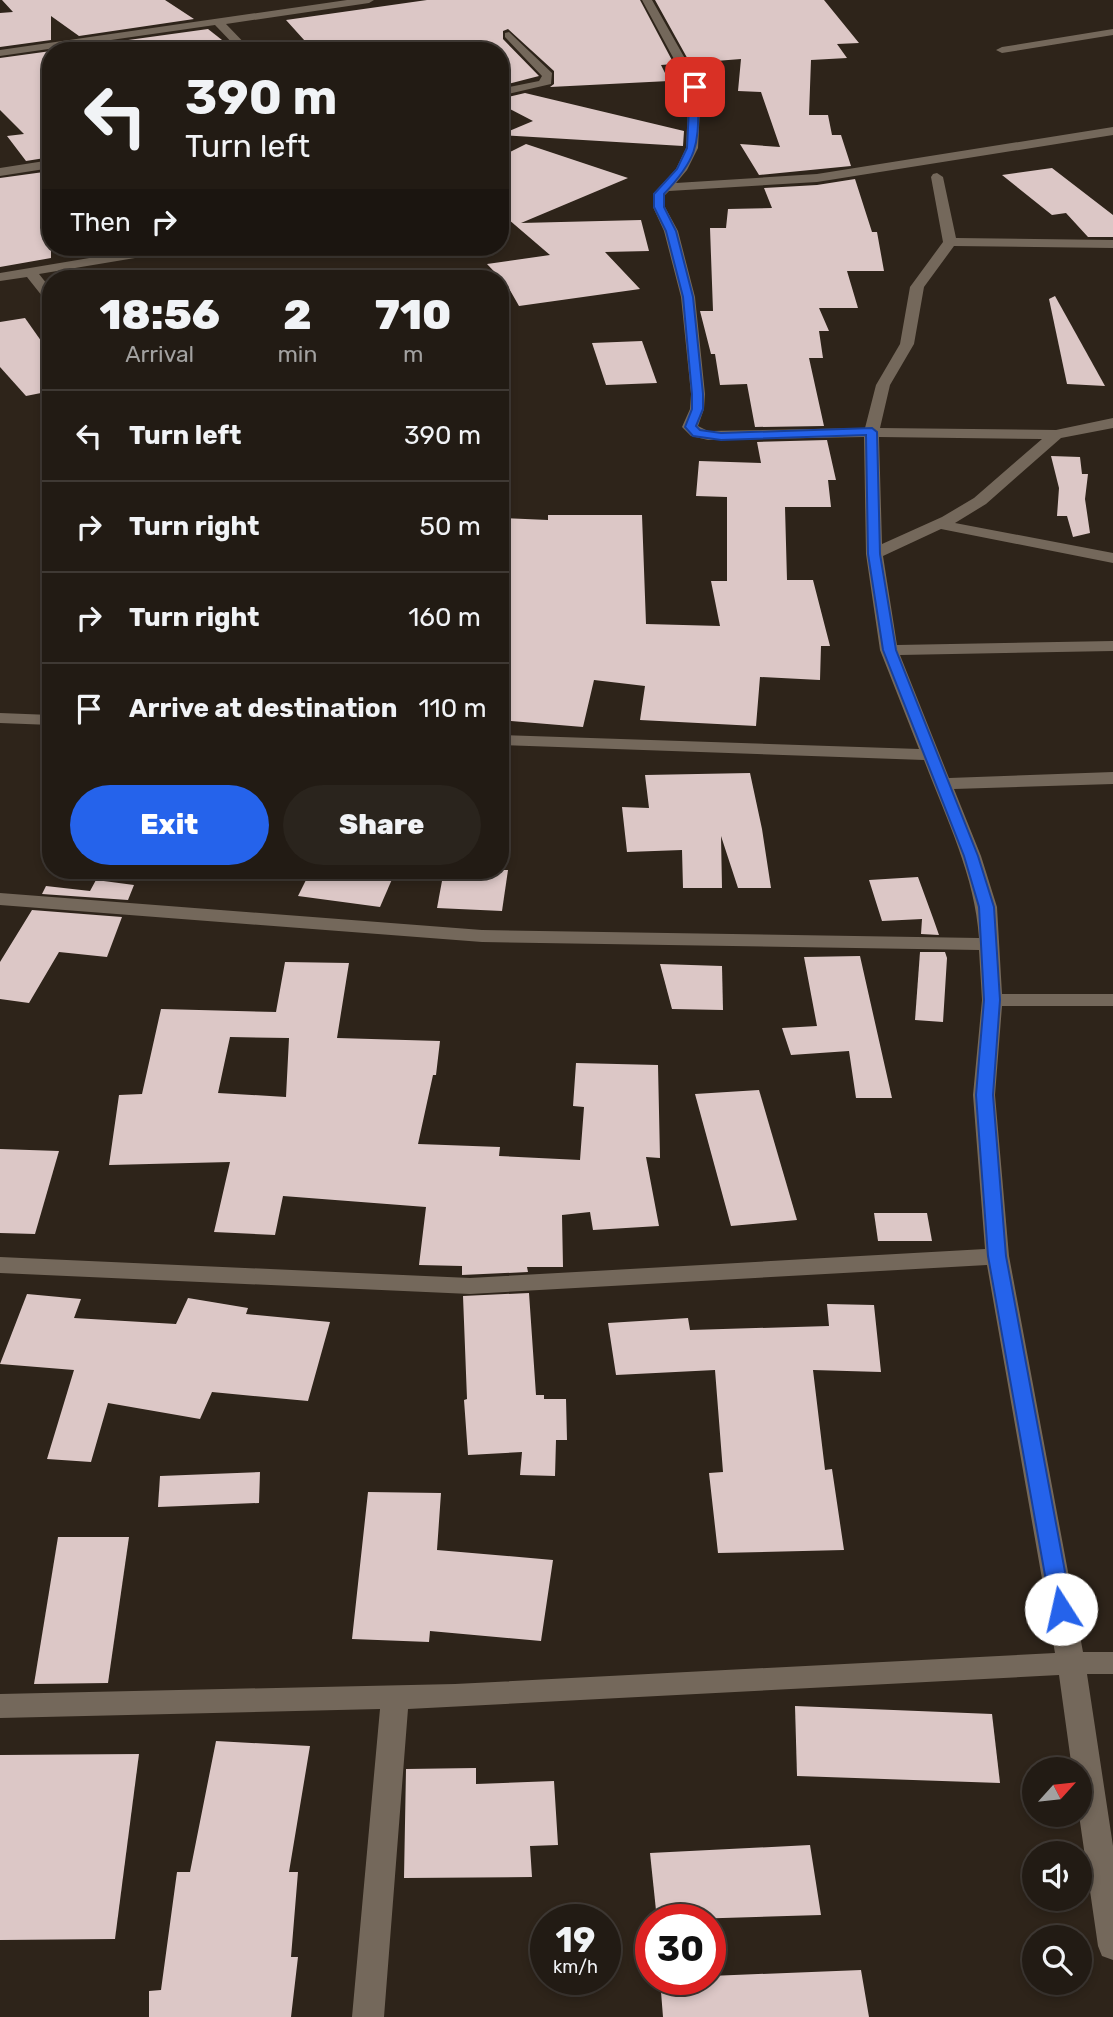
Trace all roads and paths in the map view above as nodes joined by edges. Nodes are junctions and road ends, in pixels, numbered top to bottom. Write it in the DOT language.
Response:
graph roads {
  1 [pos="369,0"];
  2 [pos="647,0"];
  3 [pos="217,21"];
  4 [pos="1113,32"];
  5 [pos="509,35"];
  6 [pos="75,42"];
  7 [pos="238,42"];
  8 [pos="42,47"];
  9 [pos="1002,50"];
  10 [pos="0,53"];
  11 [pos="509,91"];
  12 [pos="1113,131"];
  13 [pos="42,165"];
  14 [pos="0,172"];
  15 [pos="937,177"];
  16 [pos="666,187"];
  17 [pos="950,242"];
  18 [pos="1113,244"];
  19 [pos="124,256"];
  20 [pos="30,272"];
  21 [pos="0,277"];
  22 [pos="42,287"];
  23 [pos="1113,423"];
  24 [pos="872,432"];
  25 [pos="1056,435"];
  26 [pos="938,524"];
  27 [pos="874,554"];
  28 [pos="1113,558"];
  29 [pos="1113,646"];
  30 [pos="889,650"];
  31 [pos="0,718"];
  32 [pos="42,720"];
  33 [pos="509,740"];
  34 [pos="933,755"];
  35 [pos="1113,778"];
  36 [pos="944,784"];
  37 [pos="0,899"];
  38 [pos="990,944"];
  39 [pos="992,1000"];
  40 [pos="1113,1000"];
  41 [pos="997,1256"];
  42 [pos="0,1265"];
  43 [pos="1071,1663"];
  44 [pos="1113,1663"];
  45 [pos="395,1697"];
  46 [pos="0,1706"];
  47 [pos="1113,1946"];
  48 [pos="368,2017"];
  1 -- 3 [label="street"];
  2 -- 16 [label="street"];
  3 -- 6 [label="street"];
  3 -- 7 [label="street"];
  4 -- 9 [label="street"];
  5 -- 11 [label="street"];
  8 -- 10 [label="street"];
  12 -- 16 [label="street"];
  13 -- 14 [label="street"];
  15 -- 17 [label="street"];
  16 -- 24 [label="street"];
  17 -- 18 [label="street"];
  17 -- 24 [label="street"];
  19 -- 20 [label="street"];
  20 -- 21 [label="street"];
  20 -- 22 [label="street"];
  23 -- 25 [label="street"];
  24 -- 25 [label="street"];
  24 -- 27 [label="street"];
  25 -- 26 [label="street"];
  26 -- 27 [label="street"];
  26 -- 28 [label="street"];
  27 -- 30 [label="street"];
  29 -- 30 [label="street"];
  30 -- 34 [label="street"];
  31 -- 32 [label="street"];
  33 -- 34 [label="street"];
  34 -- 36 [label="street"];
  35 -- 36 [label="street"];
  36 -- 38 [label="street"];
  37 -- 38 [label="street"];
  38 -- 39 [label="street"];
  39 -- 40 [label="street"];
  39 -- 41 [label="street"];
  41 -- 42 [label="street"];
  41 -- 43 [label="street"];
  43 -- 44 [label="street"];
  43 -- 45 [label="street"];
  43 -- 47 [label="street"];
  45 -- 46 [label="street"];
  45 -- 48 [label="street"];
}
